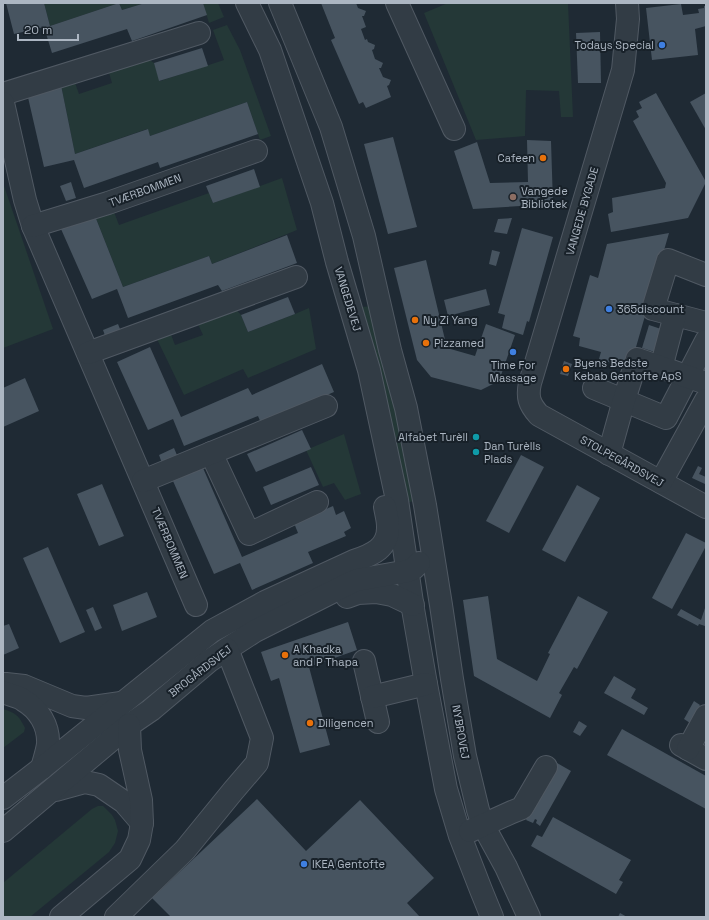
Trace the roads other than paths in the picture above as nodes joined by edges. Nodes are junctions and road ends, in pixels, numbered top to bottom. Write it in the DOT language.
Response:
graph roads {
  1 [pos="247,3"];
  2 [pos="280,3"];
  3 [pos="397,3"];
  4 [pos="627,3"];
  5 [pos="199,33"];
  6 [pos="3,94"];
  7 [pos="3,103"];
  8 [pos="454,129"];
  9 [pos="256,151"];
  10 [pos="33,226"];
  11 [pos="706,275"];
  12 [pos="296,277"];
  13 [pos="675,315"];
  14 [pos="706,323"];
  15 [pos="706,341"];
  16 [pos="88,352"];
  17 [pos="661,368"];
  18 [pos="369,370"];
  19 [pos="697,380"];
  20 [pos="594,388"];
  21 [pos="624,400"];
  22 [pos="706,400"];
  23 [pos="326,406"];
  24 [pos="539,415"];
  25 [pos="211,453"];
  26 [pos="609,454"];
  27 [pos="143,481"];
  28 [pos="661,482"];
  29 [pos="317,502"];
  30 [pos="706,507"];
  31 [pos="430,535"];
  32 [pos="370,556"];
  33 [pos="411,564"];
  34 [pos="196,605"];
  35 [pos="412,605"];
  36 [pos="297,610"];
  37 [pos="227,649"];
  38 [pos="364,661"];
  39 [pos="452,679"];
  40 [pos="3,684"];
  41 [pos="426,684"];
  42 [pos="3,692"];
  43 [pos="372,697"];
  44 [pos="122,702"];
  45 [pos="706,716"];
  46 [pos="378,722"];
  47 [pos="128,725"];
  48 [pos="692,751"];
  49 [pos="546,767"];
  50 [pos="42,768"];
  51 [pos="51,791"];
  52 [pos="3,798"];
  53 [pos="142,823"];
  54 [pos="483,825"];
  55 [pos="3,831"];
  56 [pos="460,836"];
  57 [pos="60,917"];
  58 [pos="116,917"];
  59 [pos="492,917"];
  60 [pos="529,917"];
  1 -- 18 [label="street, VANGEDEVEJ"];
  2 -- 31 [label="street"];
  3 -- 8 [label="street"];
  4 -- 24 [label="street, VANGEDE BYGADE"];
  5 -- 6 [label="street"];
  7 -- 10 [label="street, TVÆRBOMMEN"];
  9 -- 10 [label="street, TVÆRBOMMEN"];
  10 -- 16 [label="street, TVÆRBOMMEN"];
  11 -- 13 [label="street"];
  12 -- 16 [label="street"];
  13 -- 14 [label="street"];
  13 -- 17 [label="street"];
  15 -- 19 [label="street"];
  16 -- 27 [label="street, TVÆRBOMMEN"];
  17 -- 19 [label="street"];
  17 -- 21 [label="street"];
  18 -- 32 [label="street"];
  18 -- 33 [label="street, VANGEDEVEJ"];
  19 -- 21 [label="street"];
  20 -- 21 [label="street"];
  21 -- 26 [label="street"];
  22 -- 28 [label="street"];
  23 -- 25 [label="street"];
  24 -- 26 [label="street, STOLPEGÅRDSVEJ"];
  25 -- 27 [label="street"];
  25 -- 29 [label="street"];
  26 -- 28 [label="street, STOLPEGÅRDSVEJ"];
  27 -- 34 [label="street, TVÆRBOMMEN"];
  28 -- 30 [label="street, STOLPEGÅRDSVEJ"];
  31 -- 33 [label="street"];
  31 -- 39 [label="street, NYBROVEJ"];
  32 -- 33 [label="street"];
  32 -- 44 [label="street"];
  33 -- 35 [label="street, VANGEDEVEJ"];
  33 -- 36 [label="street, BROGÅRDSVEJ"];
  33 -- 39 [label="street"];
  35 -- 36 [label="street"];
  35 -- 41 [label="street"];
  36 -- 37 [label="street, BROGÅRDSVEJ"];
  37 -- 47 [label="street, BROGÅRDSVEJ"];
  37 -- 58 [label="street"];
  38 -- 43 [label="street"];
  39 -- 54 [label="street, NYBROVEJ"];
  40 -- 44 [label="street"];
  41 -- 43 [label="street"];
  41 -- 56 [label="street"];
  42 -- 50 [label="street"];
  43 -- 46 [label="street"];
  44 -- 50 [label="street"];
  45 -- 48 [label="street"];
  47 -- 51 [label="street, BROGÅRDSVEJ"];
  47 -- 53 [label="street"];
  49 -- 54 [label="street"];
  50 -- 52 [label="street"];
  51 -- 53 [label="street"];
  51 -- 55 [label="street, BROGÅRDSVEJ"];
  53 -- 57 [label="street"];
  54 -- 56 [label="street"];
  54 -- 60 [label="street, NYBROVEJ"];
  56 -- 59 [label="street"];
}
